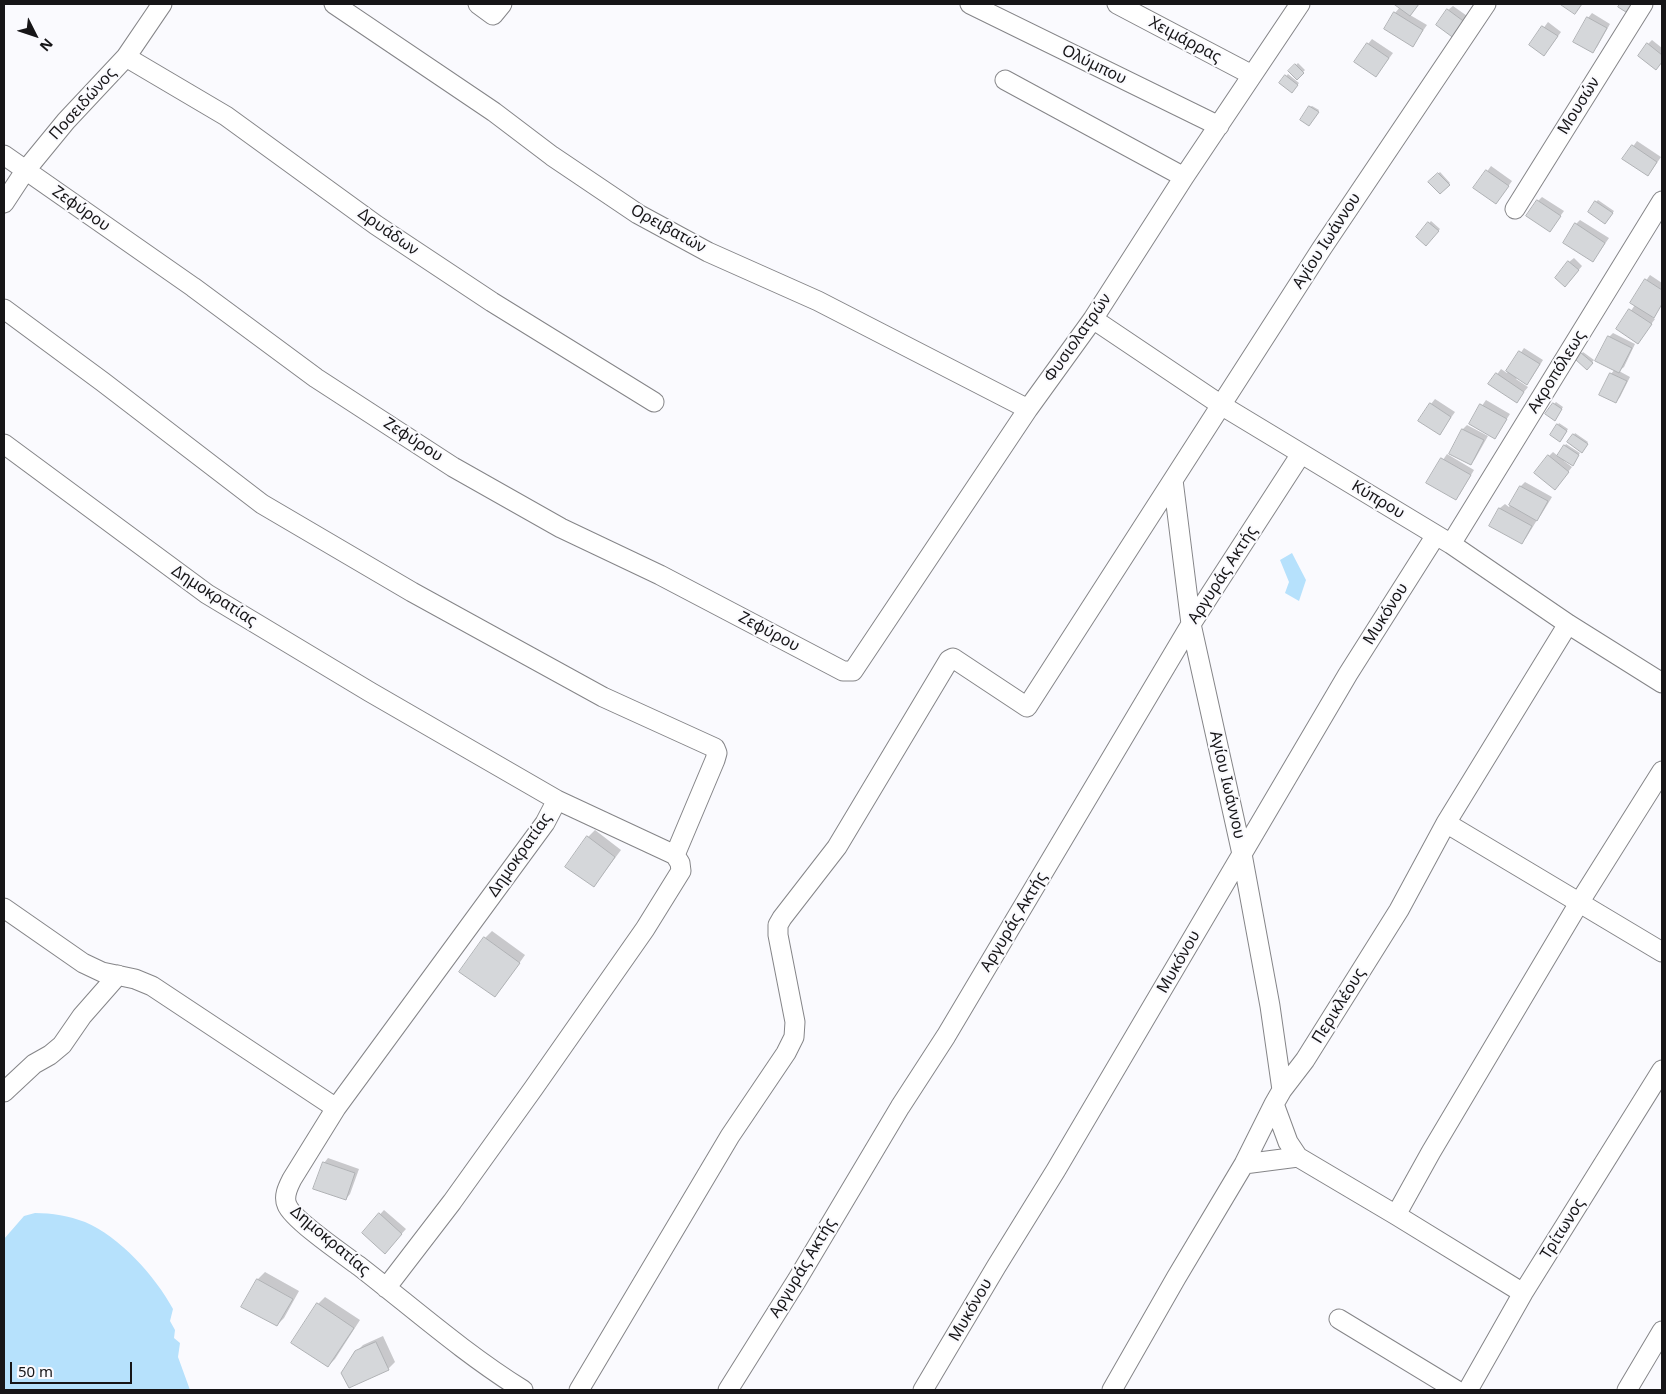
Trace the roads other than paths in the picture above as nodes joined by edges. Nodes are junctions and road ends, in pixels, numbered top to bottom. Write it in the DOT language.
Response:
graph roads {
  1 [pos="162,4"];
  2 [pos="334,4"];
  3 [pos="478,4"];
  4 [pos="970,4"];
  5 [pos="1117,4"];
  6 [pos="1300,4"];
  7 [pos="1486,4"];
  8 [pos="1643,4"];
  9 [pos="498,9"];
  10 [pos="126,57"];
  11 [pos="1252,75"];
  12 [pos="1005,80"];
  13 [pos="1219,126"];
  14 [pos="4,155"];
  15 [pos="25,171"];
  16 [pos="1184,178"];
  17 [pos="1662,201"];
  18 [pos="4,203"];
  19 [pos="1515,208"];
  20 [pos="4,309"];
  21 [pos="1093,319"];
  22 [pos="654,402"];
  23 [pos="1221,405"];
  24 [pos="1028,410"];
  25 [pos="4,444"];
  26 [pos="1301,454"];
  27 [pos="1172,480"];
  28 [pos="1444,540"];
  29 [pos="1191,624"];
  30 [pos="1568,624"];
  31 [pos="854,671"];
  32 [pos="1662,683"];
  33 [pos="1662,771"];
  34 [pos="557,800"];
  35 [pos="1446,823"];
  36 [pos="1242,854"];
  37 [pos="675,855"];
  38 [pos="1579,903"];
  39 [pos="4,908"];
  40 [pos="1662,952"];
  41 [pos="118,975"];
  42 [pos="1662,1070"];
  43 [pos="4,1092"];
  44 [pos="1278,1097"];
  45 [pos="336,1108"];
  46 [pos="1298,1157"];
  47 [pos="1244,1164"];
  48 [pos="1396,1215"];
  49 [pos="386,1288"];
  50 [pos="1523,1293"];
  51 [pos="1339,1319"];
  52 [pos="1662,1330"];
  53 [pos="523,1390"];
  54 [pos="579,1390"];
  55 [pos="728,1390"];
  56 [pos="923,1390"];
  57 [pos="1112,1390"];
  58 [pos="1456,1390"];
  59 [pos="1468,1390"];
  60 [pos="1628,1390"];
  1 -- 10 [label="street, Ποσειδώνος"];
  2 -- 24 [label="street, Ορειβατών"];
  3 -- 9 [label="street"];
  4 -- 13 [label="street, Ολύμπου"];
  5 -- 11 [label="street, Χειμάρρας"];
  6 -- 11 [label="street, Φυσιολατρών"];
  7 -- 23 [label="street, Αγίου Ιωάννου"];
  8 -- 19 [label="street, Μουσών"];
  10 -- 15 [label="street, Ποσειδώνος"];
  10 -- 22 [label="street, Δρυάδων"];
  11 -- 13 [label="street, Φυσιολατρών"];
  12 -- 16 [label="street"];
  13 -- 16 [label="street, Φυσιολατρών"];
  14 -- 15 [label="street, Ζεφύρου"];
  15 -- 18 [label="street, Ποσειδώνος"];
  15 -- 31 [label="street, Ζεφύρου"];
  16 -- 21 [label="street, Φυσιολατρών"];
  17 -- 28 [label="street, Ακροπόλεως"];
  20 -- 37 [label="street"];
  21 -- 23 [label="street, Κύπρου"];
  21 -- 24 [label="street, Φυσιολατρών"];
  23 -- 26 [label="street, Κύπρου"];
  23 -- 27 [label="street, Αγίου Ιωάννου"];
  24 -- 31 [label="street, Φυσιολατρών"];
  25 -- 34 [label="street, Δημοκρατίας"];
  26 -- 28 [label="street, Κύπρου"];
  26 -- 29 [label="street, Αργυράς Ακτής"];
  27 -- 29 [label="street, Αγίου Ιωάννου"];
  27 -- 54 [label="street, Αγίου Ιωάννου"];
  28 -- 30 [label="street, Κύπρου"];
  28 -- 36 [label="street, Μυκόνου"];
  29 -- 36 [label="street, Αγίου Ιωάννου"];
  29 -- 55 [label="street, Αργυράς Ακτής"];
  30 -- 32 [label="street, Κύπρου"];
  30 -- 35 [label="street, Περικλέους"];
  33 -- 38 [label="street"];
  34 -- 37 [label="street"];
  34 -- 45 [label="street, Δημοκρατίας"];
  35 -- 38 [label="street"];
  35 -- 44 [label="street, Περικλέους"];
  36 -- 44 [label="street, Αγίου Ιωάννου"];
  36 -- 56 [label="street, Μυκόνου"];
  37 -- 49 [label="street"];
  38 -- 40 [label="street"];
  38 -- 48 [label="street"];
  39 -- 41 [label="street"];
  41 -- 43 [label="street"];
  41 -- 45 [label="street"];
  42 -- 50 [label="street, Τρίτωνος"];
  44 -- 46 [label="street, Αγίου Ιωάννου"];
  44 -- 47 [label="street, Περικλέους"];
  45 -- 49 [label="street, Δημοκρατίας"];
  46 -- 47 [label="street"];
  46 -- 48 [label="street"];
  47 -- 57 [label="street, Περικλέους"];
  48 -- 50 [label="street"];
  49 -- 53 [label="street, Δημοκρατίας"];
  50 -- 59 [label="street, Τρίτωνος"];
  51 -- 58 [label="street"];
  52 -- 60 [label="street"];
}
